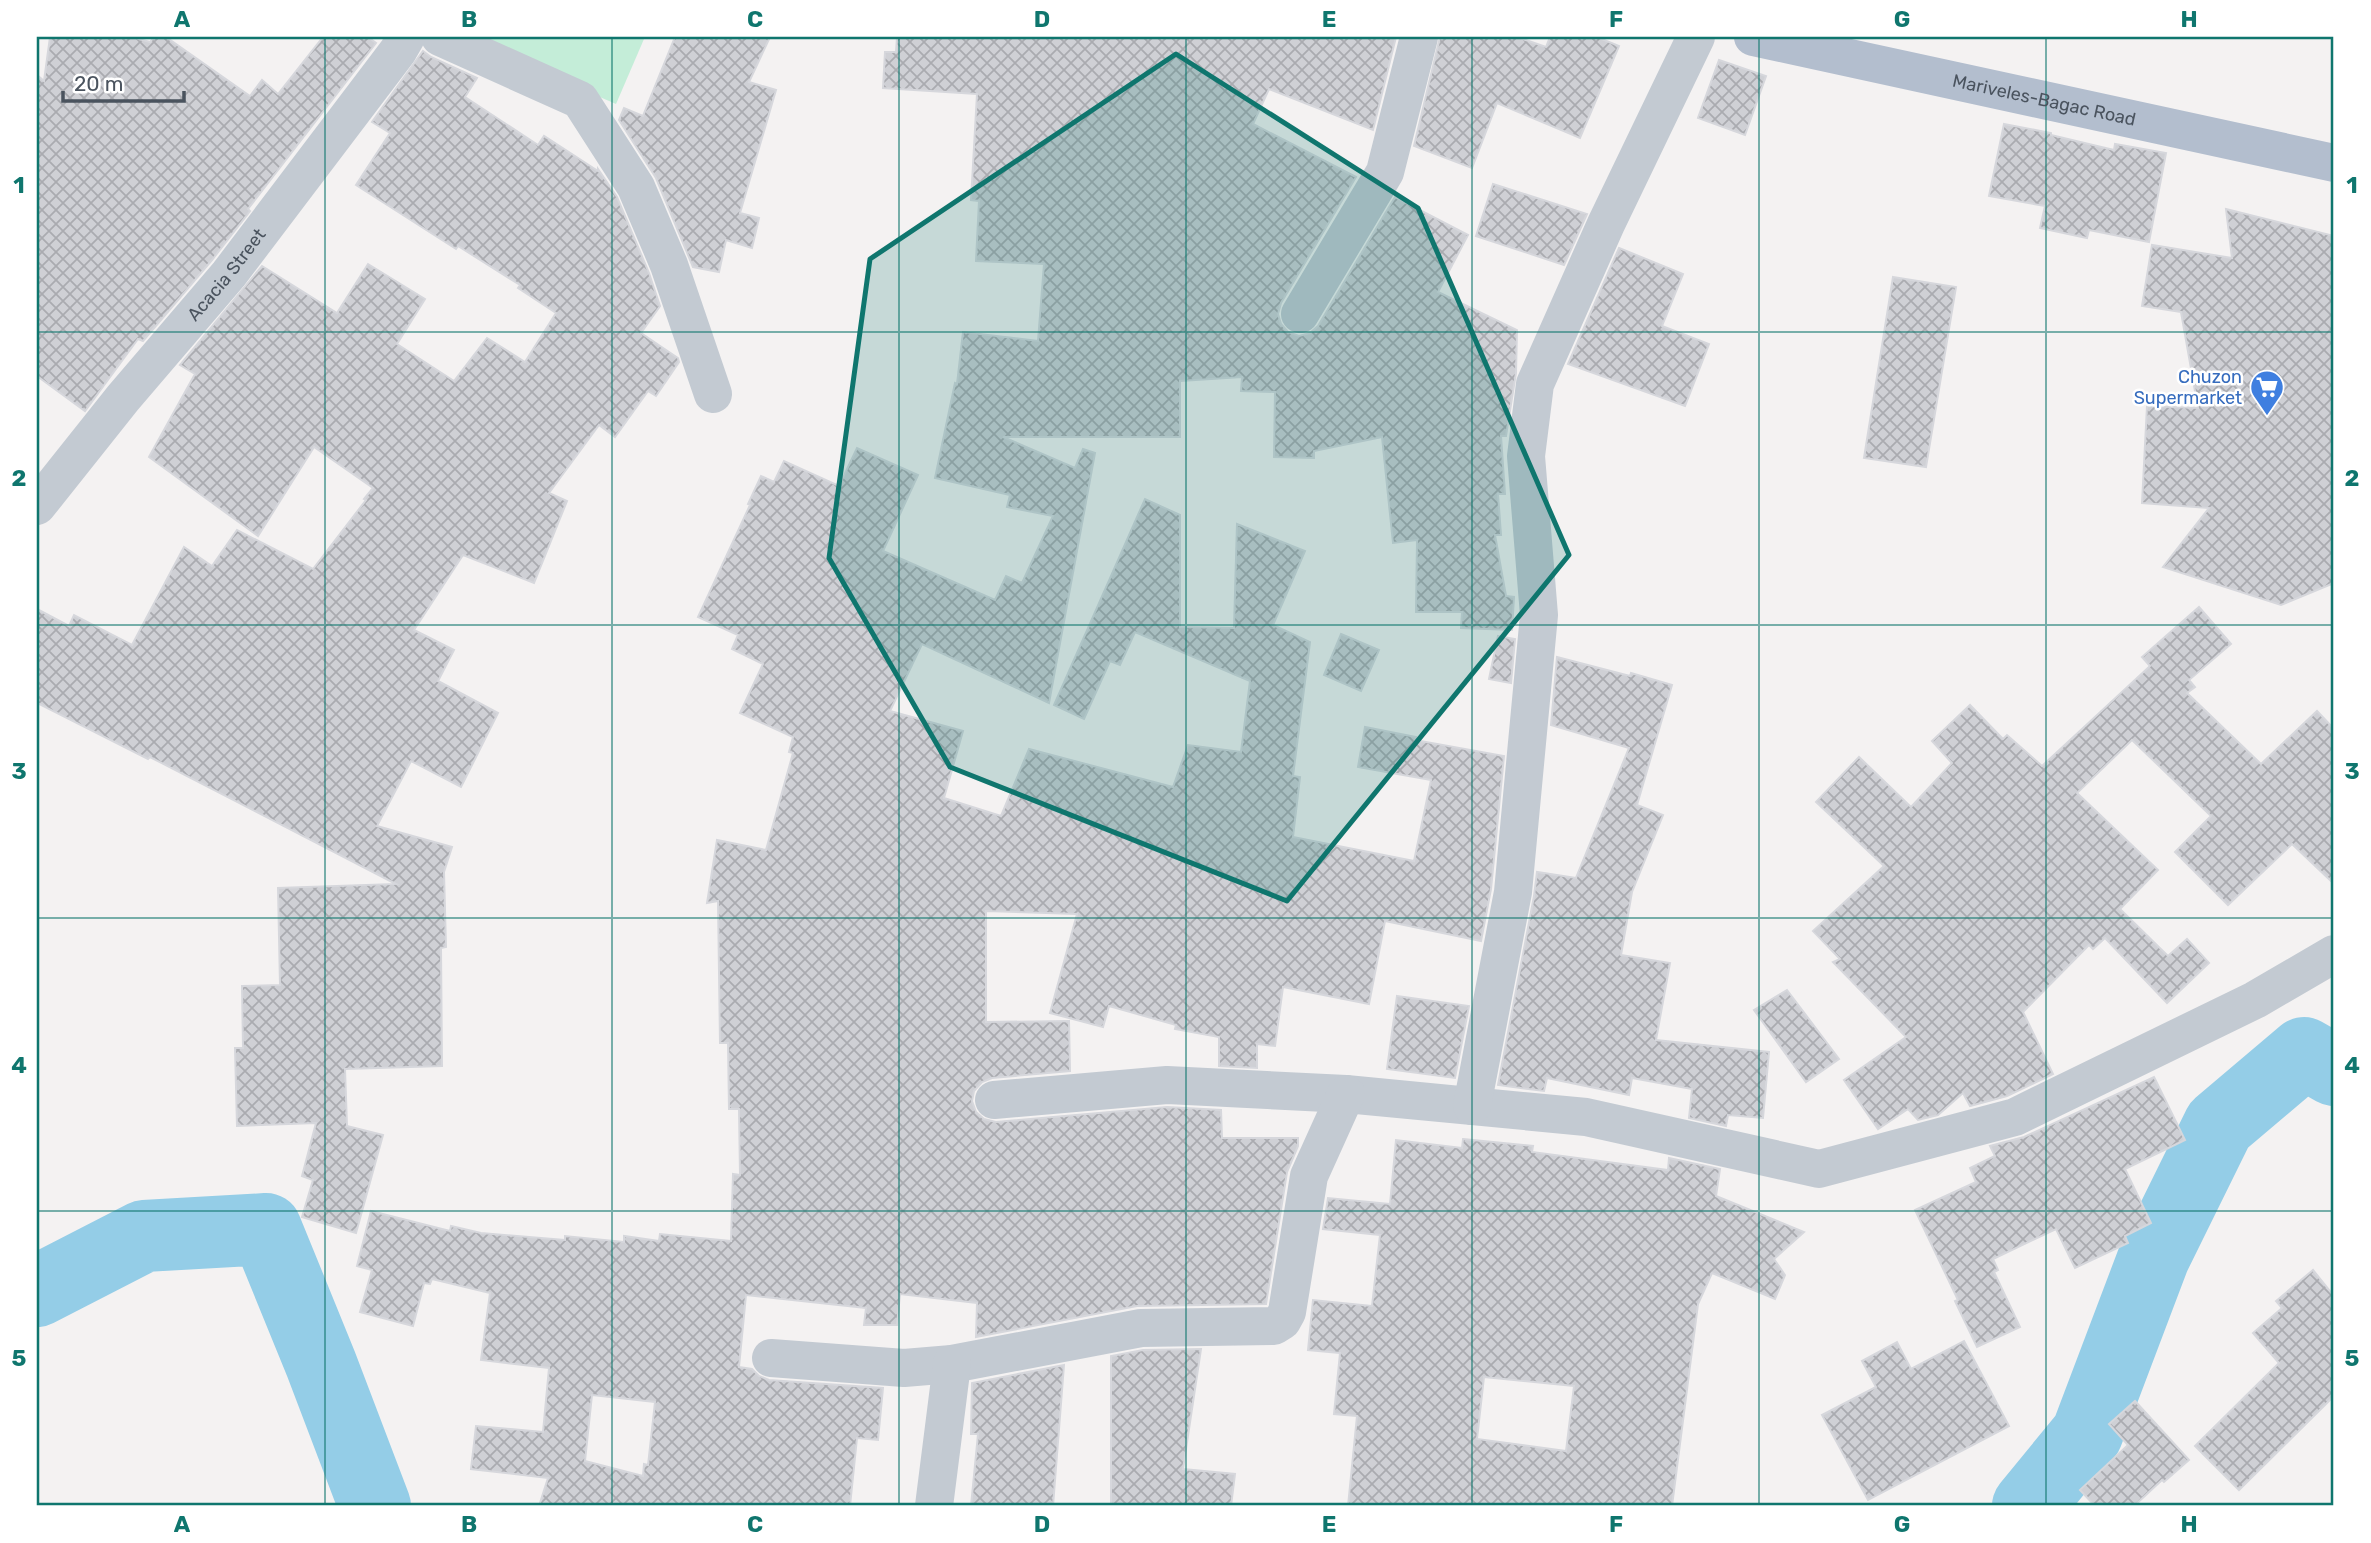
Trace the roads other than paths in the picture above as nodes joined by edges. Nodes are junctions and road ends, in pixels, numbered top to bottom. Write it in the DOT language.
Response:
graph roads {
  1 [pos="406,37"];
  2 [pos="440,37"];
  3 [pos="1419,37"];
  4 [pos="1696,37"];
  5 [pos="1752,37"];
  6 [pos="2334,163"];
  7 [pos="1300,314"];
  8 [pos="713,394"];
  9 [pos="37,506"];
  10 [pos="2334,954"];
  11 [pos="1346,1094"];
  12 [pos="995,1101"];
  13 [pos="1472,1107"];
  14 [pos="771,1358"];
  15 [pos="952,1364"];
  16 [pos="934,1506"];
  1 -- 9 [label="street, Acacia Street"];
  2 -- 8 [label="street"];
  3 -- 7 [label="street"];
  4 -- 13 [label="street"];
  5 -- 6 [label="main road, Mariveles-Bagac Road"];
  10 -- 13 [label="street"];
  11 -- 12 [label="street"];
  11 -- 13 [label="street"];
  11 -- 15 [label="street"];
  14 -- 15 [label="street"];
  15 -- 16 [label="street"];
}
